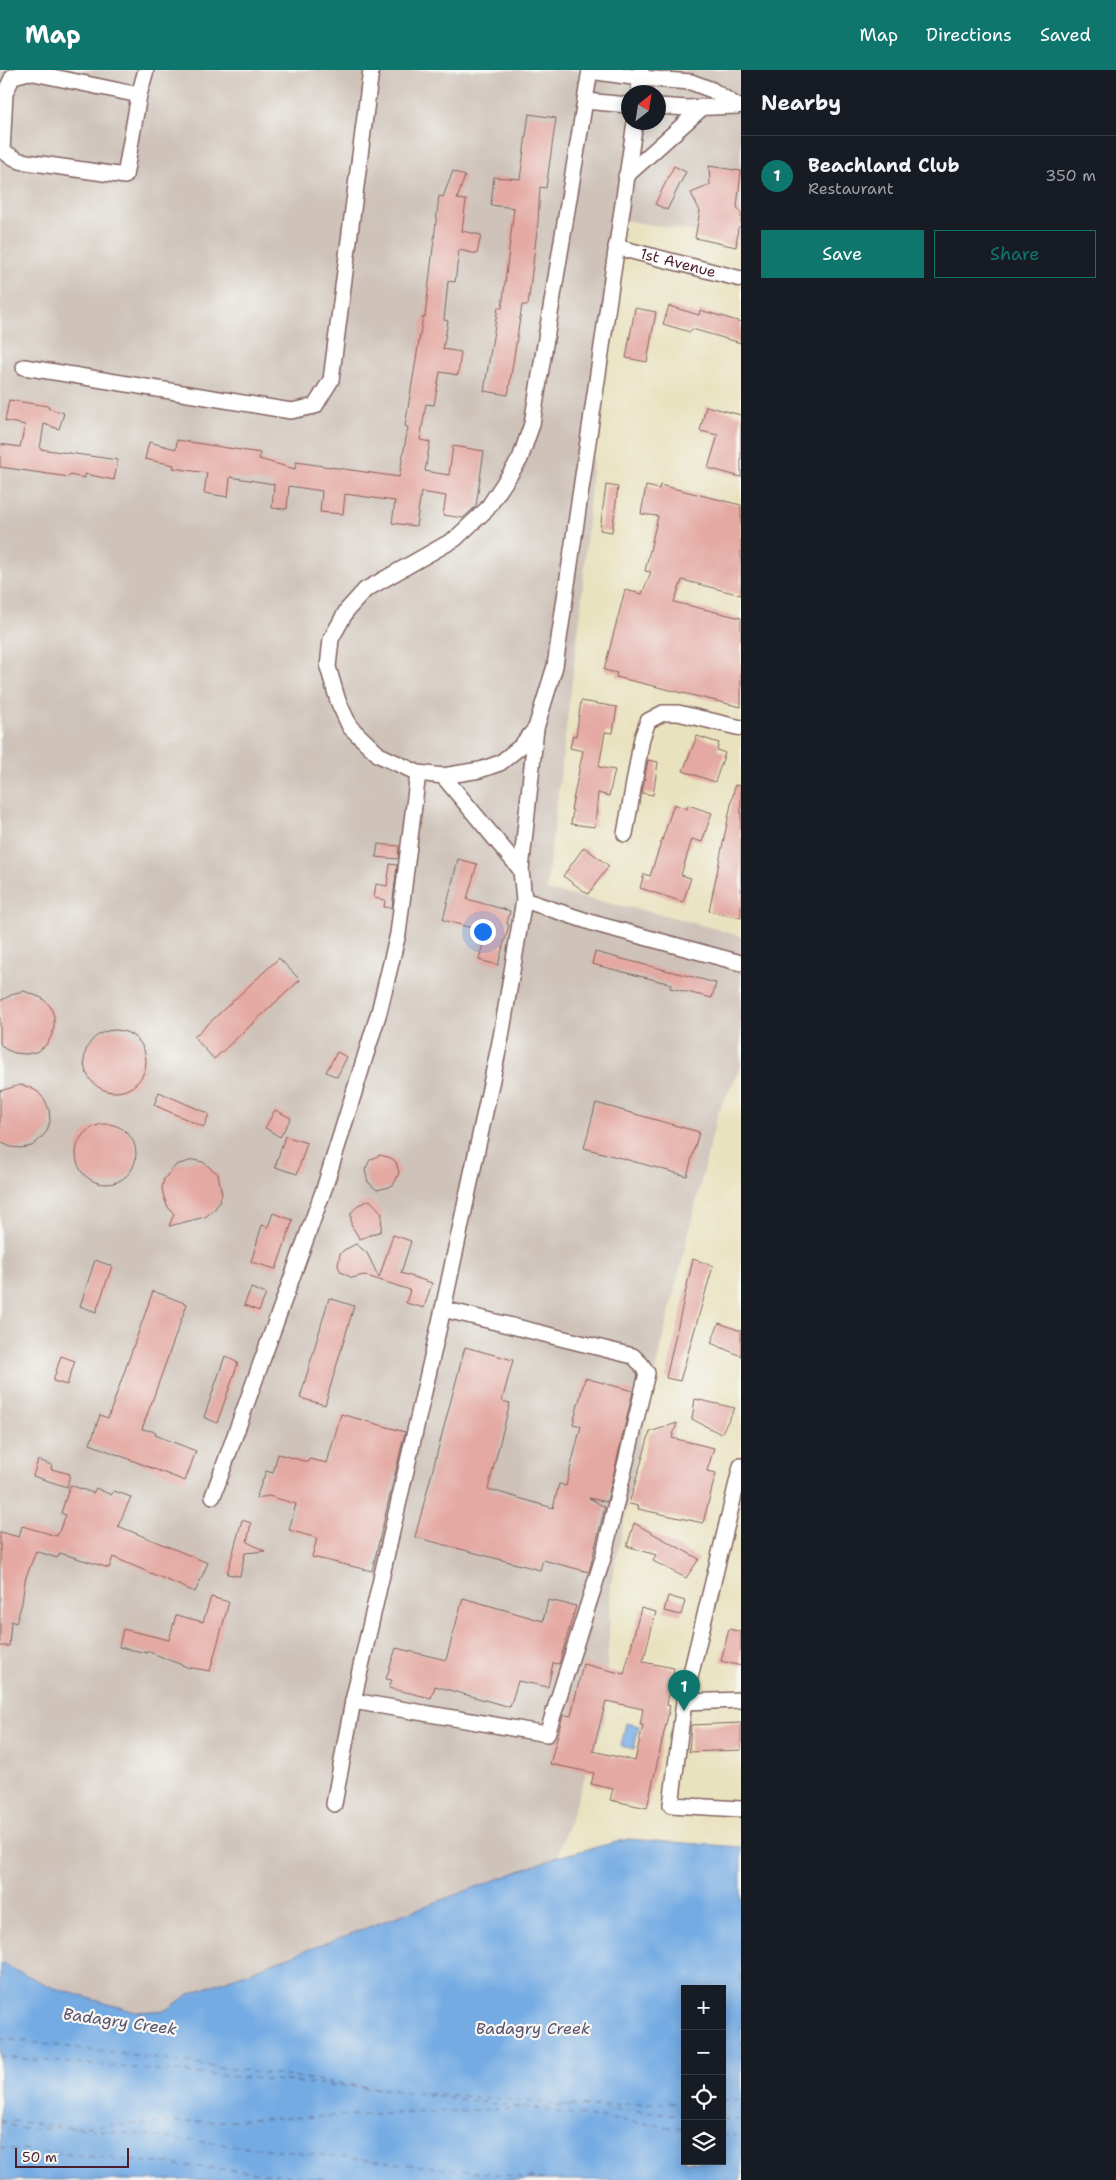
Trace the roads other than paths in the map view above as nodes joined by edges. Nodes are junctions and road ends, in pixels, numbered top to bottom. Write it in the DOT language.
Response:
graph roads {
  1 [pos="146,70"];
  2 [pos="371,70"];
  3 [pos="590,70"];
  4 [pos="694,70"];
  5 [pos="640,80"];
  6 [pos="712,90"];
  7 [pos="139,95"];
  8 [pos="585,101"];
  9 [pos="621,104"];
  10 [pos="666,106"];
  11 [pos="739,106"];
  12 [pos="703,107"];
  13 [pos="634,130"];
  14 [pos="626,176"];
  15 [pos="616,247"];
  16 [pos="741,279"];
  17 [pos="24,367"];
  18 [pos="536,728"];
  19 [pos="741,728"];
  20 [pos="418,773"];
  21 [pos="443,776"];
  22 [pos="625,834"];
  23 [pos="520,870"];
  24 [pos="524,900"];
  25 [pos="741,963"];
  26 [pos="443,1308"];
  27 [pos="741,1466"];
  28 [pos="213,1496"];
  29 [pos="353,1700"];
  30 [pos="741,1700"];
  31 [pos="684,1702"];
  32 [pos="334,1804"];
  33 [pos="741,1809"];
  1 -- 7 [label="street"];
  2 -- 17 [label="street"];
  3 -- 5 [label="street"];
  3 -- 8 [label="street"];
  4 -- 6 [label="street"];
  5 -- 6 [label="street"];
  6 -- 11 [label="street"];
  7 -- 7 [label="street"];
  8 -- 9 [label="street"];
  8 -- 20 [label="street"];
  10 -- 12 [label="street"];
  11 -- 12 [label="street"];
  12 -- 14 [label="street"];
  13 -- 14 [label="street"];
  14 -- 15 [label="street"];
  15 -- 16 [label="street, 1st Avenue"];
  15 -- 18 [label="street"];
  18 -- 21 [label="street"];
  18 -- 23 [label="street"];
  19 -- 22 [label="street"];
  20 -- 21 [label="street"];
  20 -- 28 [label="street"];
  21 -- 23 [label="street"];
  23 -- 24 [label="street"];
  24 -- 25 [label="street"];
  24 -- 26 [label="street"];
  26 -- 29 [label="street"];
  26 -- 29 [label="street"];
  27 -- 31 [label="street"];
  29 -- 32 [label="street"];
  30 -- 31 [label="street"];
  31 -- 33 [label="street"];
}
